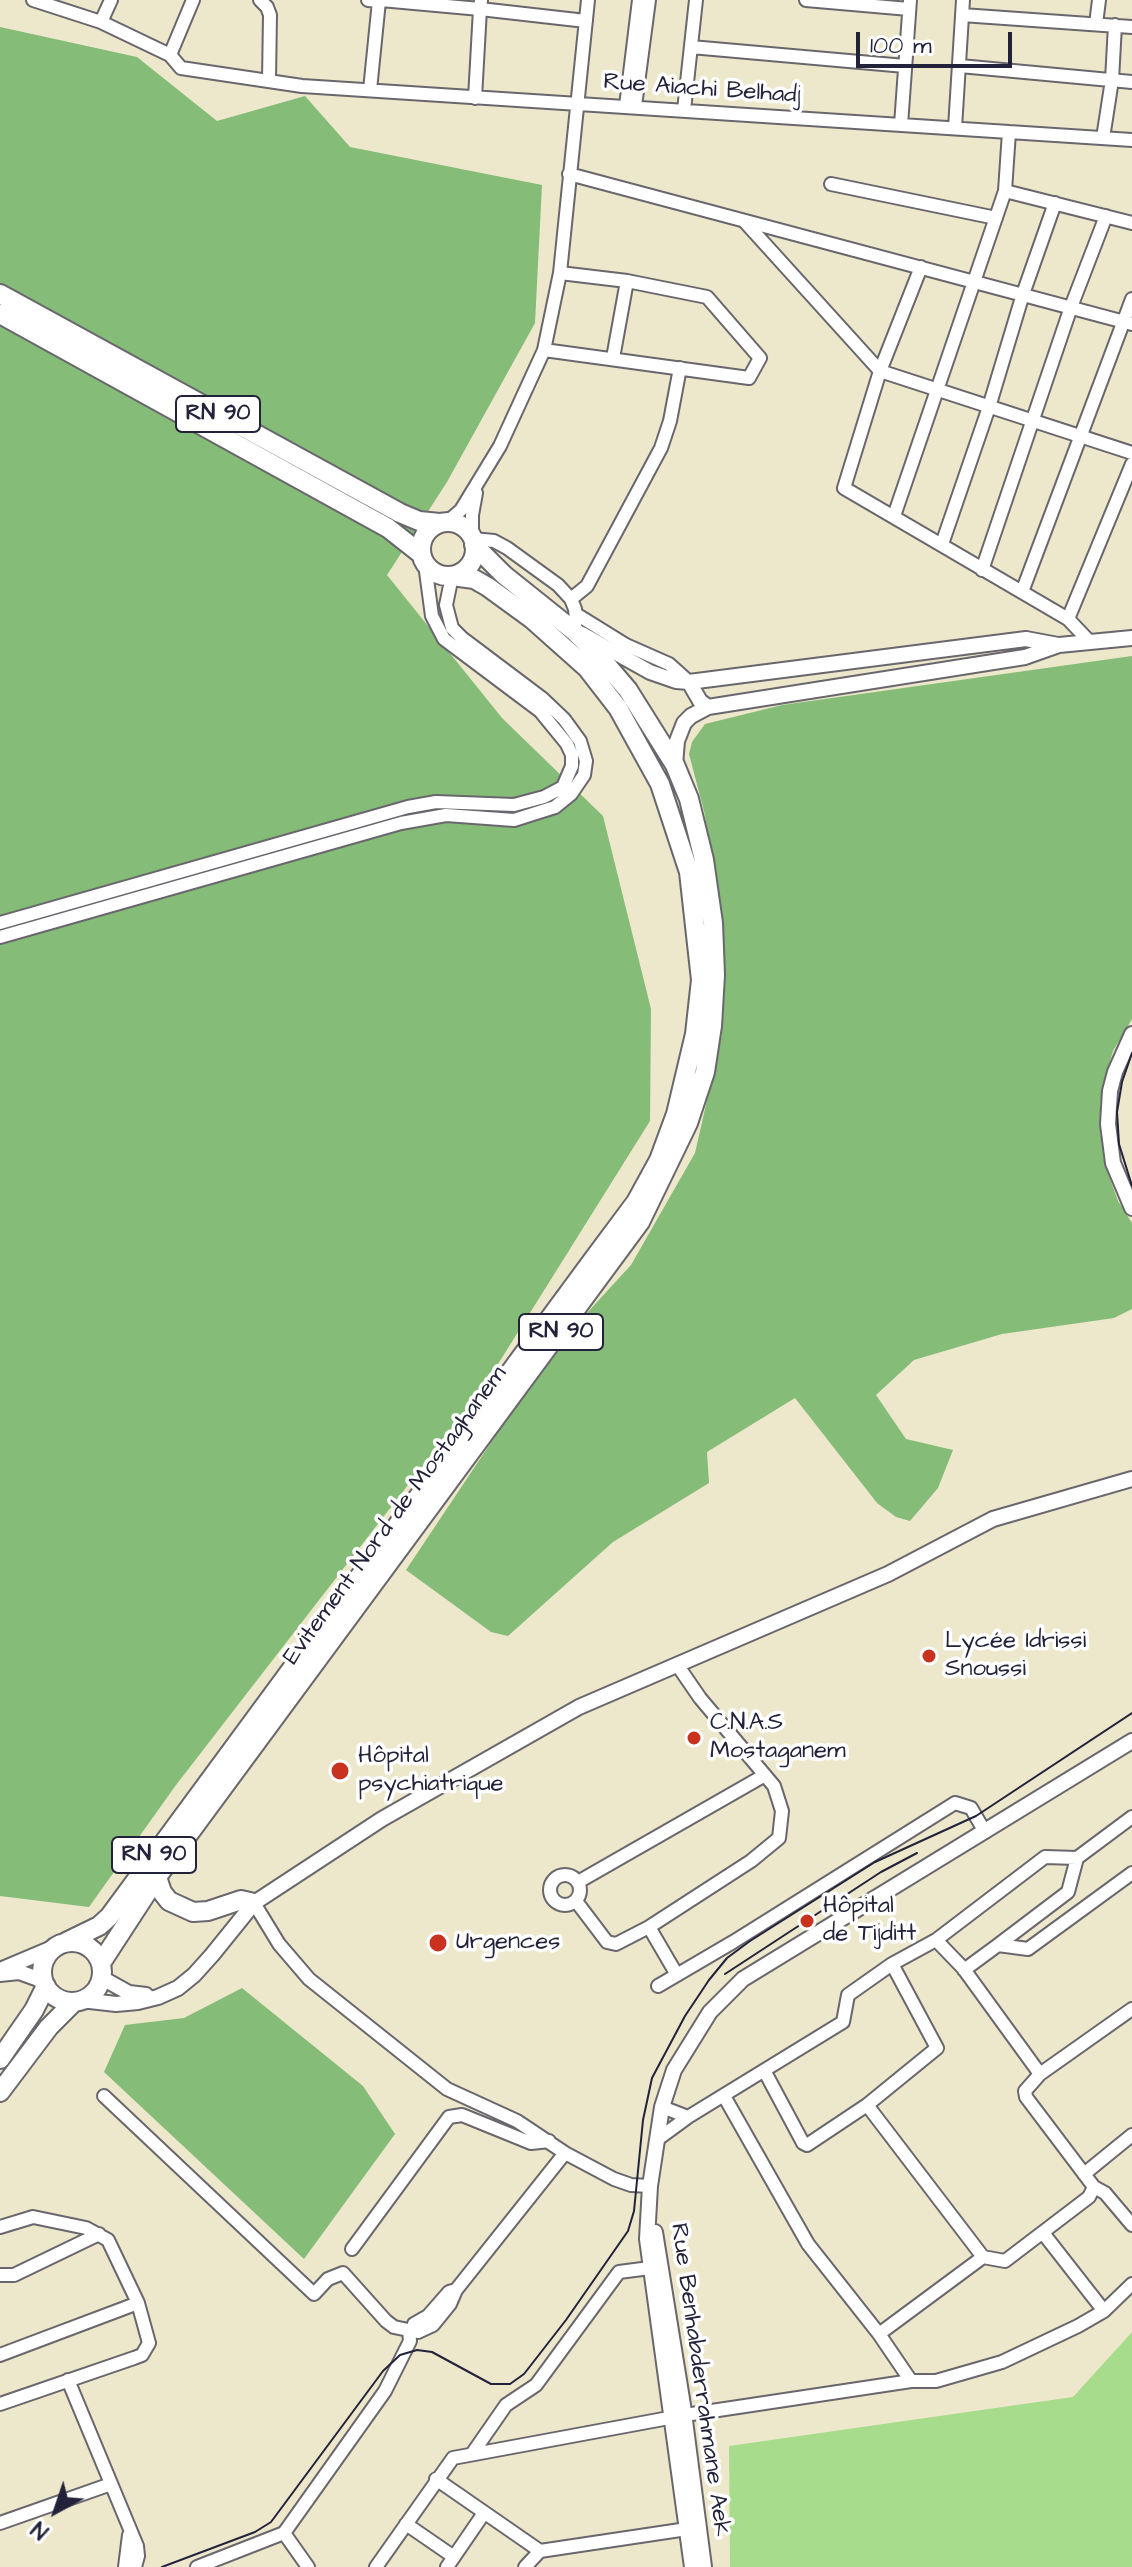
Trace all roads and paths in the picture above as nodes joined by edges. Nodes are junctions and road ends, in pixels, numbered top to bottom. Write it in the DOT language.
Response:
graph roads {
  1 [pos="33,0"];
  2 [pos="111,0"];
  3 [pos="193,0"];
  4 [pos="260,0"];
  5 [pos="376,0"];
  6 [pos="588,0"];
  7 [pos="639,0"];
  8 [pos="649,0"];
  9 [pos="696,0"];
  10 [pos="806,0"];
  11 [pos="963,0"];
  12 [pos="1099,0"];
  13 [pos="49,2"];
  14 [pos="909,4"];
  15 [pos="481,5"];
  16 [pos="962,15"];
  17 [pos="586,21"];
  18 [pos="101,22"];
  19 [pos="1096,24"];
  20 [pos="1115,25"];
  21 [pos="1132,27"];
  22 [pos="691,47"];
  23 [pos="170,55"];
  24 [pos="905,66"];
  25 [pos="960,66"];
  26 [pos="269,80"];
  27 [pos="1112,80"];
  28 [pos="1132,82"];
  29 [pos="370,90"];
  30 [pos="475,98"];
  31 [pos="576,105"];
  32 [pos="630,106"];
  33 [pos="684,110"];
  34 [pos="901,125"];
  35 [pos="955,128"];
  36 [pos="1009,132"];
  37 [pos="1103,138"];
  38 [pos="1132,140"];
  39 [pos="569,174"];
  40 [pos="831,184"];
  41 [pos="1005,191"];
  42 [pos="1055,203"];
  43 [pos="1106,216"];
  44 [pos="996,218"];
  45 [pos="745,222"];
  46 [pos="1132,223"];
  47 [pos="921,267"];
  48 [pos="560,273"];
  49 [pos="627,281"];
  50 [pos="974,281"];
  51 [pos="0,294"];
  52 [pos="1023,294"];
  53 [pos="1132,299"];
  54 [pos="1071,307"];
  55 [pos="0,314"];
  56 [pos="1128,323"];
  57 [pos="544,350"];
  58 [pos="613,358"];
  59 [pos="680,368"];
  60 [pos="880,371"];
  61 [pos="937,390"];
  62 [pos="989,407"];
  63 [pos="1033,421"];
  64 [pos="1080,436"];
  65 [pos="1132,453"];
  66 [pos="1132,464"];
  67 [pos="478,484"];
  68 [pos="894,516"];
  69 [pos="444,523"];
  70 [pos="473,540"];
  71 [pos="942,544"];
  72 [pos="423,559"];
  73 [pos="982,570"];
  74 [pos="452,576"];
  75 [pos="1022,592"];
  76 [pos="571,599"];
  77 [pos="1068,619"];
  78 [pos="574,625"];
  79 [pos="1132,638"];
  80 [pos="1090,642"];
  81 [pos="1059,645"];
  82 [pos="689,682"];
  83 [pos="708,707"];
  84 [pos="675,765"];
  85 [pos="0,923"];
  86 [pos="0,937"];
  87 [pos="1132,1034"];
  88 [pos="1132,1208"];
  89 [pos="1132,1479"];
  90 [pos="678,1666"];
  91 [pos="1132,1741"];
  92 [pos="765,1775"];
  93 [pos="1132,1817"];
  94 [pos="985,1832"];
  95 [pos="1077,1858"];
  96 [pos="1132,1873"];
  97 [pos="157,1877"];
  98 [pos="578,1882"];
  99 [pos="576,1901"];
  100 [pos="254,1903"];
  101 [pos="649,1927"];
  102 [pos="936,1940"];
  103 [pos="62,1944"];
  104 [pos="998,1945"];
  105 [pos="892,1964"];
  106 [pos="101,1970"];
  107 [pos="964,1970"];
  108 [pos="0,1972"];
  109 [pos="677,1975"];
  110 [pos="45,1984"];
  111 [pos="658,1986"];
  112 [pos="158,1997"];
  113 [pos="78,2001"];
  114 [pos="1130,2015"];
  115 [pos="0,2059"];
  116 [pos="765,2072"];
  117 [pos="1040,2074"];
  118 [pos="0,2092"];
  119 [pos="104,2096"];
  120 [pos="724,2096"];
  121 [pos="867,2105"];
  122 [pos="662,2107"];
  123 [pos="688,2117"];
  124 [pos="1132,2135"];
  125 [pos="658,2139"];
  126 [pos="549,2141"];
  127 [pos="565,2153"];
  128 [pos="1084,2174"];
  129 [pos="1094,2187"];
  130 [pos="650,2193"];
  131 [pos="1132,2225"];
  132 [pos="0,2227"];
  133 [pos="1043,2233"];
  134 [pos="99,2234"];
  135 [pos="352,2249"];
  136 [pos="983,2257"];
  137 [pos="650,2268"];
  138 [pos="0,2275"];
  139 [pos="1132,2284"];
  140 [pos="138,2303"];
  141 [pos="1104,2311"];
  142 [pos="412,2330"];
  143 [pos="879,2334"];
  144 [pos="0,2355"];
  145 [pos="68,2380"];
  146 [pos="911,2381"];
  147 [pos="0,2404"];
  148 [pos="678,2416"];
  149 [pos="472,2454"];
  150 [pos="436,2479"];
  151 [pos="111,2484"];
  152 [pos="484,2513"];
  153 [pos="0,2523"];
  154 [pos="406,2524"];
  155 [pos="687,2529"];
  156 [pos="129,2532"];
  157 [pos="284,2533"];
  158 [pos="540,2551"];
  159 [pos="451,2562"];
  160 [pos="125,2567"];
  161 [pos="135,2567"];
  162 [pos="197,2567"];
  163 [pos="308,2567"];
  164 [pos="376,2567"];
  165 [pos="525,2567"];
  166 [pos="692,2567"];
  167 [pos="704,2567"];
  1 -- 13 [label="street, Rue Aiachi Belhadj"];
  2 -- 18 [label="street"];
  3 -- 23 [label="street"];
  4 -- 26 [label="street"];
  5 -- 15 [label="street"];
  5 -- 29 [label="street"];
  6 -- 17 [label="street"];
  7 -- 32 [label="street"];
  8 -- 32 [label="street"];
  9 -- 22 [label="street"];
  10 -- 14 [label="street"];
  11 -- 16 [label="street"];
  12 -- 19 [label="street"];
  13 -- 18 [label="street, Rue Aiachi Belhadj"];
  14 -- 24 [label="street"];
  15 -- 17 [label="street"];
  15 -- 30 [label="street"];
  16 -- 19 [label="street"];
  16 -- 25 [label="street"];
  17 -- 31 [label="street"];
  18 -- 23 [label="street, Rue Aiachi Belhadj"];
  19 -- 20 [label="street"];
  20 -- 21 [label="street"];
  20 -- 27 [label="street"];
  22 -- 24 [label="street"];
  22 -- 33 [label="street"];
  23 -- 26 [label="street, Rue Aiachi Belhadj"];
  24 -- 34 [label="street"];
  25 -- 27 [label="street"];
  25 -- 35 [label="street"];
  26 -- 29 [label="street, Rue Aiachi Belhadj"];
  27 -- 28 [label="street"];
  27 -- 37 [label="street"];
  29 -- 30 [label="street, Rue Aiachi Belhadj"];
  30 -- 31 [label="street, Rue Aiachi Belhadj"];
  31 -- 32 [label="street, Rue Aiachi Belhadj"];
  31 -- 39 [label="street"];
  32 -- 33 [label="street, Rue Aiachi Belhadj"];
  33 -- 34 [label="street, Rue Aiachi Belhadj"];
  34 -- 35 [label="street, Rue Aiachi Belhadj"];
  35 -- 36 [label="street, Rue Aiachi Belhadj"];
  36 -- 37 [label="street, Rue Aiachi Belhadj"];
  36 -- 41 [label="street"];
  37 -- 38 [label="street, Rue Aiachi Belhadj"];
  39 -- 45 [label="street"];
  39 -- 48 [label="street"];
  40 -- 44 [label="street"];
  41 -- 42 [label="street"];
  41 -- 44 [label="street"];
  42 -- 43 [label="street"];
  42 -- 52 [label="street"];
  43 -- 46 [label="street"];
  43 -- 54 [label="street"];
  44 -- 50 [label="street"];
  45 -- 47 [label="street"];
  45 -- 60 [label="street"];
  47 -- 50 [label="street"];
  47 -- 60 [label="street"];
  48 -- 49 [label="street"];
  48 -- 57 [label="street"];
  49 -- 58 [label="street"];
  49 -- 59 [label="street"];
  50 -- 52 [label="street"];
  50 -- 61 [label="street"];
  51 -- 69 [label="highway, RN 90"];
  52 -- 54 [label="street"];
  52 -- 62 [label="street"];
  53 -- 56 [label="street"];
  54 -- 56 [label="street"];
  54 -- 63 [label="street"];
  55 -- 72 [label="highway, RN 90"];
  56 -- 64 [label="street"];
  57 -- 58 [label="street"];
  57 -- 67 [label="street"];
  58 -- 59 [label="street"];
  59 -- 76 [label="street"];
  60 -- 61 [label="street"];
  60 -- 68 [label="street"];
  61 -- 62 [label="street"];
  61 -- 68 [label="street"];
  62 -- 63 [label="street"];
  62 -- 71 [label="street"];
  63 -- 64 [label="street"];
  63 -- 73 [label="street"];
  64 -- 65 [label="street"];
  64 -- 75 [label="street"];
  66 -- 77 [label="street"];
  67 -- 69 [label="street"];
  67 -- 70 [label="street"];
  68 -- 71 [label="street"];
  69 -- 70 [label="highway"];
  69 -- 72 [label="highway"];
  70 -- 74 [label="highway"];
  70 -- 76 [label="street"];
  70 -- 78 [label="highway, Evitement Nord de Mostaghanem / RN 90"];
  71 -- 73 [label="street"];
  72 -- 74 [label="highway"];
  72 -- 85 [label="street"];
  73 -- 75 [label="street"];
  74 -- 86 [label="street"];
  74 -- 103 [label="highway, Evitement Nord de Mostaghanem / RN 90"];
  75 -- 77 [label="street"];
  76 -- 78 [label="street"];
  77 -- 80 [label="street"];
  78 -- 82 [label="main road"];
  78 -- 84 [label="highway, Evitement Nord de Mostaghanem / RN 90"];
  79 -- 80 [label="main road"];
  80 -- 81 [label="main road"];
  81 -- 82 [label="main road"];
  81 -- 83 [label="main road"];
  82 -- 83 [label="main road"];
  83 -- 84 [label="main road"];
  84 -- 97 [label="highway, Evitement Nord de Mostaghanem / RN 90"];
  87 -- 88 [label="main road"];
  89 -- 90 [label="main road"];
  90 -- 92 [label="street"];
  90 -- 100 [label="main road"];
  91 -- 94 [label="main road, Rue Benhabderrahmane Aek"];
  92 -- 98 [label="street"];
  92 -- 101 [label="street"];
  93 -- 95 [label="street"];
  94 -- 109 [label="street"];
  94 -- 122 [label="main road, Rue Benhabderrahmane Aek"];
  95 -- 102 [label="street"];
  95 -- 104 [label="street"];
  96 -- 104 [label="street"];
  97 -- 100 [label="highway"];
  97 -- 106 [label="highway, Evitement Nord de Mostaghanem / RN 90"];
  98 -- 99 [label="street"];
  98 -- 99 [label="street"];
  99 -- 101 [label="street"];
  100 -- 112 [label="main road"];
  100 -- 126 [label="street"];
  101 -- 109 [label="street"];
  102 -- 105 [label="street"];
  102 -- 107 [label="street"];
  103 -- 106 [label="highway"];
  103 -- 108 [label="main road"];
  103 -- 110 [label="highway"];
  104 -- 107 [label="street"];
  105 -- 116 [label="street"];
  105 -- 121 [label="street"];
  106 -- 112 [label="main road"];
  106 -- 113 [label="highway"];
  107 -- 117 [label="street"];
  108 -- 110 [label="main road"];
  109 -- 111 [label="street"];
  110 -- 113 [label="highway"];
  110 -- 115 [label="highway"];
  112 -- 113 [label="main road"];
  113 -- 118 [label="highway"];
  114 -- 117 [label="street"];
  116 -- 120 [label="street"];
  116 -- 121 [label="street"];
  117 -- 128 [label="street"];
  119 -- 142 [label="street"];
  120 -- 123 [label="street"];
  120 -- 143 [label="street"];
  121 -- 136 [label="street"];
  122 -- 123 [label="street"];
  122 -- 125 [label="main road, Rue Benhabderrahmane Aek"];
  123 -- 125 [label="street"];
  124 -- 128 [label="street"];
  125 -- 130 [label="main road, Rue Benhabderrahmane Aek"];
  126 -- 127 [label="street"];
  126 -- 135 [label="street"];
  127 -- 130 [label="street"];
  127 -- 142 [label="street"];
  128 -- 129 [label="street"];
  129 -- 131 [label="street"];
  129 -- 133 [label="street"];
  130 -- 137 [label="main road, Rue Benhabderrahmane Aek"];
  130 -- 148 [label="main road, Rue Benhabderrahmane Aek"];
  132 -- 134 [label="street"];
  133 -- 136 [label="street"];
  133 -- 141 [label="street"];
  134 -- 138 [label="street"];
  134 -- 140 [label="street"];
  136 -- 143 [label="street"];
  137 -- 148 [label="main road, Rue Benhabderrahmane Aek"];
  137 -- 149 [label="street"];
  139 -- 141 [label="street"];
  140 -- 144 [label="street"];
  140 -- 145 [label="street"];
  141 -- 146 [label="street"];
  142 -- 157 [label="street"];
  143 -- 146 [label="street"];
  145 -- 147 [label="street"];
  145 -- 151 [label="street"];
  146 -- 148 [label="street"];
  148 -- 149 [label="street"];
  148 -- 155 [label="main road, Rue Benhabderrahmane Aek"];
  148 -- 167 [label="main road, Rue Benhabderrahmane Aek"];
  149 -- 150 [label="street"];
  150 -- 152 [label="street"];
  150 -- 154 [label="street"];
  151 -- 153 [label="street"];
  151 -- 156 [label="street"];
  152 -- 158 [label="street"];
  152 -- 159 [label="street"];
  154 -- 159 [label="street"];
  154 -- 164 [label="street"];
  155 -- 158 [label="street"];
  155 -- 166 [label="main road, Rue Benhabderrahmane Aek"];
  156 -- 160 [label="street"];
  156 -- 161 [label="street"];
  157 -- 162 [label="street"];
  157 -- 163 [label="street"];
  158 -- 165 [label="street"];
}
